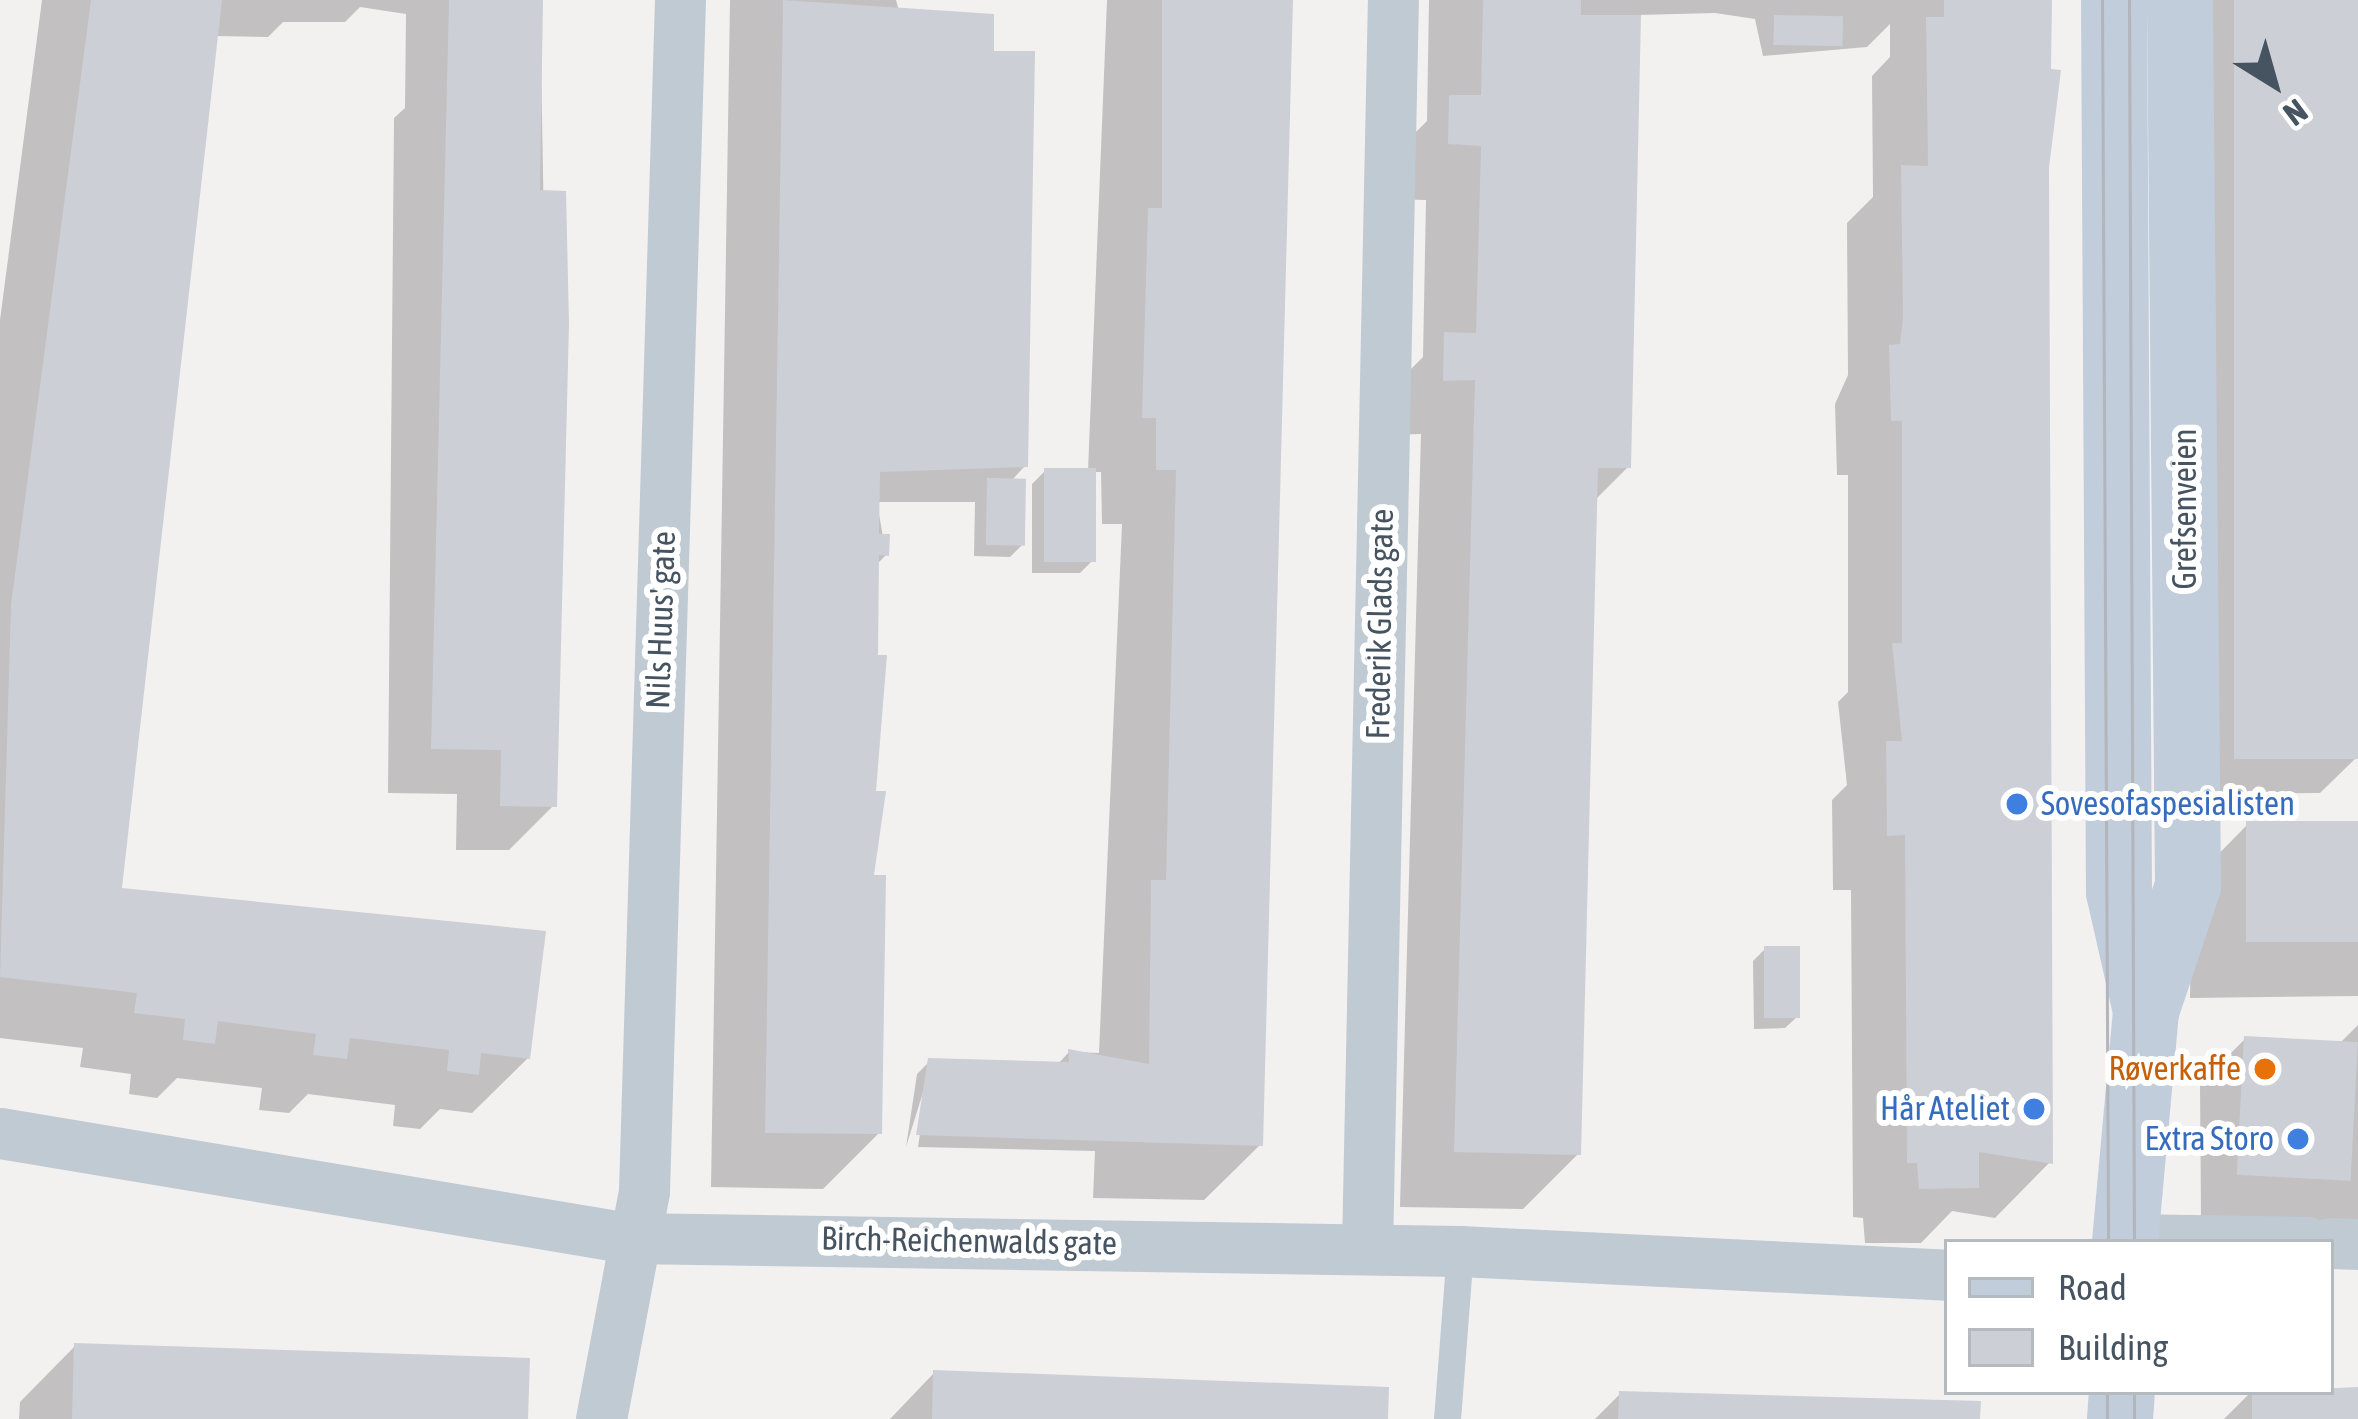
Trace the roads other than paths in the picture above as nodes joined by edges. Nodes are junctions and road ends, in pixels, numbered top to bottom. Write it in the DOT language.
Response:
graph roads {
  1 [pos="680,0"];
  2 [pos="1393,0"];
  3 [pos="2114,0"];
  4 [pos="2180,0"];
  5 [pos="2146,1011"];
  6 [pos="0,1133"];
  7 [pos="629,1238"];
  8 [pos="2126,1239"];
  9 [pos="1366,1248"];
  10 [pos="1460,1250"];
  11 [pos="1944,1276"];
  12 [pos="601,1419"];
  13 [pos="1448,1419"];
  1 -- 7 [label="street, Nils Huus' gate"];
  2 -- 9 [label="street, Frederik Glads gate"];
  3 -- 5 [label="main road, Grefsenveien"];
  4 -- 5 [label="main road, Grefsenveien"];
  5 -- 8 [label="main road, Grefsenveien"];
  6 -- 7 [label="street, Birch-Reichenwalds gate"];
  7 -- 9 [label="street, Birch-Reichenwalds gate"];
  7 -- 12 [label="street, Nils Huus' gate"];
  9 -- 10 [label="street, Birch-Reichenwalds gate"];
  10 -- 11 [label="street, Birch-Reichenwalds gate"];
  10 -- 13 [label="lane"];
}
